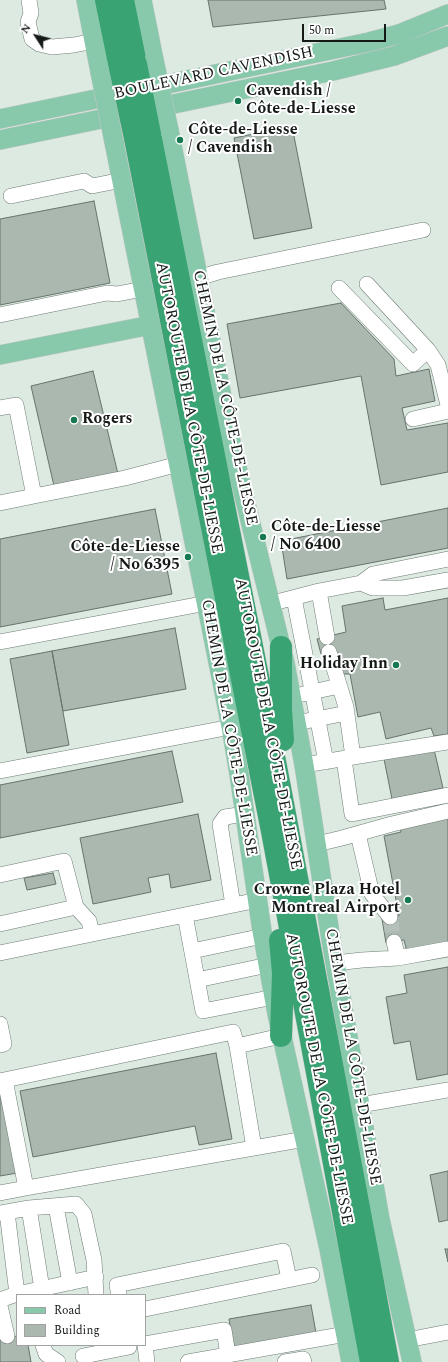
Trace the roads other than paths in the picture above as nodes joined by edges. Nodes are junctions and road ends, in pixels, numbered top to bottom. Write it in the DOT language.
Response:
graph roads {
  1 [pos="29,0"];
  2 [pos="86,0"];
  3 [pos="106,0"];
  4 [pos="123,0"];
  5 [pos="142,0"];
  6 [pos="448,14"];
  7 [pos="448,36"];
  8 [pos="94,41"];
  9 [pos="128,66"];
  10 [pos="0,119"];
  11 [pos="142,136"];
  12 [pos="0,140"];
  13 [pos="122,180"];
  14 [pos="11,196"];
  15 [pos="423,230"];
  16 [pos="198,278"];
  17 [pos="367,284"];
  18 [pos="339,288"];
  19 [pos="143,289"];
  20 [pos="0,315"];
  21 [pos="151,325"];
  22 [pos="428,350"];
  23 [pos="0,355"];
  24 [pos="448,406"];
  25 [pos="0,408"];
  26 [pos="448,411"];
  27 [pos="414,419"];
  28 [pos="179,464"];
  29 [pos="34,496"];
  30 [pos="0,503"];
  31 [pos="448,559"];
  32 [pos="448,580"];
  33 [pos="361,583"];
  34 [pos="319,591"];
  35 [pos="294,598"];
  36 [pos="207,603"];
  37 [pos="269,604"];
  38 [pos="327,637"];
  39 [pos="0,642"];
  40 [pos="281,647"];
  41 [pos="329,652"];
  42 [pos="340,686"];
  43 [pos="312,692"];
  44 [pos="291,698"];
  45 [pos="347,713"];
  46 [pos="317,718"];
  47 [pos="296,723"];
  48 [pos="231,728"];
  49 [pos="448,742"];
  50 [pos="349,758"];
  51 [pos="326,762"];
  52 [pos="304,765"];
  53 [pos="0,771"];
  54 [pos="448,795"];
  55 [pos="448,811"];
  56 [pos="246,814"];
  57 [pos="272,831"];
  58 [pos="358,834"];
  59 [pos="290,843"];
  60 [pos="316,844"];
  61 [pos="0,875"];
  62 [pos="230,886"];
  63 [pos="256,891"];
  64 [pos="233,905"];
  65 [pos="76,907"];
  66 [pos="185,915"];
  67 [pos="390,917"];
  68 [pos="0,924"];
  69 [pos="92,934"];
  70 [pos="263,936"];
  71 [pos="394,942"];
  72 [pos="448,949"];
  73 [pos="192,951"];
  74 [pos="0,953"];
  75 [pos="398,958"];
  76 [pos="335,963"];
  77 [pos="268,965"];
  78 [pos="197,980"];
  79 [pos="274,997"];
  80 [pos="0,1024"];
  81 [pos="281,1036"];
  82 [pos="0,1045"];
  83 [pos="237,1046"];
  84 [pos="2,1080"];
  85 [pos="448,1090"];
  86 [pos="360,1105"];
  87 [pos="305,1139"];
  88 [pos="254,1148"];
  89 [pos="26,1188"];
  90 [pos="0,1193"];
  91 [pos="56,1206"];
  92 [pos="29,1208"];
  93 [pos="4,1212"];
  94 [pos="312,1275"];
  95 [pos="96,1277"];
  96 [pos="289,1279"];
  97 [pos="63,1288"];
  98 [pos="29,1293"];
  99 [pos="96,1294"];
  100 [pos="119,1294"];
  101 [pos="16,1296"];
  102 [pos="0,1300"];
  103 [pos="0,1306"];
  104 [pos="146,1308"];
  105 [pos="448,1332"];
  106 [pos="346,1334"];
  107 [pos="7,1336"];
  108 [pos="407,1340"];
  109 [pos="146,1344"];
  110 [pos="43,1346"];
  111 [pos="133,1346"];
  112 [pos="145,1346"];
  113 [pos="228,1355"];
  114 [pos="83,1356"];
  115 [pos="58,1362"];
  116 [pos="147,1362"];
  117 [pos="188,1362"];
  118 [pos="285,1362"];
  119 [pos="304,1362"];
  120 [pos="351,1362"];
  121 [pos="371,1362"];
  122 [pos="388,1362"];
  123 [pos="412,1362"];
  1 -- 8 [label="street"];
  2 -- 8 [label="main road, CHEMIN DE LA CÔTE-DE-LIESSE"];
  3 -- 9 [label="highway, CHEMIN DE LA CÔTE-DE-LIESSE"];
  4 -- 9 [label="highway, CHEMIN DE LA CÔTE-DE-LIESSE"];
  5 -- 9 [label="main road, CHEMIN DE LA CÔTE-DE-LIESSE"];
  6 -- 10 [label="main road, BOULEVARD CAVENDISH"];
  7 -- 12 [label="main road, BOULEVARD CAVENDISH"];
  8 -- 9 [label="main road, CHEMIN DE LA CÔTE-DE-LIESSE"];
  9 -- 11 [label="highway, CHEMIN DE LA CÔTE-DE-LIESSE, bridge"];
  9 -- 11 [label="main road, CHEMIN DE LA CÔTE-DE-LIESSE, bridge"];
  11 -- 13 [label="main road, CHEMIN DE LA CÔTE-DE-LIESSE"];
  11 -- 16 [label="main road, CHEMIN DE LA CÔTE-DE-LIESSE"];
  11 -- 57 [label="highway, AUTOROUTE DE LA CÔTE-DE-LIESSE"];
  11 -- 59 [label="highway, AUTOROUTE DE LA CÔTE-DE-LIESSE"];
  13 -- 14 [label="street"];
  13 -- 19 [label="main road, CHEMIN DE LA CÔTE-DE-LIESSE"];
  15 -- 16 [label="street"];
  16 -- 37 [label="main road, CHEMIN DE LA CÔTE-DE-LIESSE"];
  17 -- 22 [label="street"];
  18 -- 22 [label="street"];
  19 -- 20 [label="street"];
  19 -- 21 [label="main road, CHEMIN DE LA CÔTE-DE-LIESSE"];
  21 -- 23 [label="main road"];
  21 -- 28 [label="main road, CHEMIN DE LA CÔTE-DE-LIESSE"];
  22 -- 24 [label="street"];
  25 -- 29 [label="street"];
  26 -- 27 [label="street"];
  28 -- 29 [label="street"];
  28 -- 36 [label="main road, CHEMIN DE LA CÔTE-DE-LIESSE"];
  29 -- 30 [label="street"];
  31 -- 33 [label="street"];
  32 -- 33 [label="street"];
  33 -- 34 [label="street"];
  34 -- 35 [label="street"];
  34 -- 38 [label="street"];
  35 -- 37 [label="street"];
  35 -- 43 [label="street"];
  36 -- 39 [label="street"];
  36 -- 48 [label="main road, CHEMIN DE LA CÔTE-DE-LIESSE"];
  37 -- 40 [label="main road, CHEMIN DE LA CÔTE-DE-LIESSE"];
  40 -- 44 [label="main road, CHEMIN DE LA CÔTE-DE-LIESSE"];
  40 -- 59 [label="highway"];
  41 -- 42 [label="street"];
  42 -- 43 [label="street"];
  42 -- 45 [label="street"];
  43 -- 44 [label="street"];
  43 -- 46 [label="street"];
  44 -- 47 [label="main road, CHEMIN DE LA CÔTE-DE-LIESSE"];
  45 -- 46 [label="street"];
  45 -- 50 [label="street"];
  46 -- 47 [label="street"];
  46 -- 51 [label="street"];
  47 -- 52 [label="main road, CHEMIN DE LA CÔTE-DE-LIESSE"];
  48 -- 53 [label="street"];
  48 -- 56 [label="main road, CHEMIN DE LA CÔTE-DE-LIESSE"];
  49 -- 50 [label="street"];
  50 -- 51 [label="street"];
  50 -- 54 [label="street"];
  51 -- 52 [label="street"];
  52 -- 60 [label="main road, CHEMIN DE LA CÔTE-DE-LIESSE"];
  55 -- 58 [label="street"];
  56 -- 62 [label="street"];
  56 -- 63 [label="main road, CHEMIN DE LA CÔTE-DE-LIESSE"];
  57 -- 81 [label="highway"];
  57 -- 121 [label="highway, AUTOROUTE DE LA CÔTE-DE-LIESSE"];
  58 -- 60 [label="street"];
  58 -- 67 [label="street"];
  59 -- 122 [label="highway, AUTOROUTE DE LA CÔTE-DE-LIESSE"];
  60 -- 76 [label="main road, CHEMIN DE LA CÔTE-DE-LIESSE"];
  61 -- 65 [label="street"];
  62 -- 63 [label="street"];
  62 -- 64 [label="street"];
  63 -- 64 [label="street"];
  63 -- 70 [label="main road, CHEMIN DE LA CÔTE-DE-LIESSE"];
  64 -- 66 [label="street"];
  65 -- 68 [label="street"];
  65 -- 69 [label="street"];
  66 -- 69 [label="street"];
  66 -- 73 [label="street"];
  69 -- 74 [label="street"];
  70 -- 73 [label="street"];
  70 -- 77 [label="main road, CHEMIN DE LA CÔTE-DE-LIESSE"];
  71 -- 75 [label="street"];
  72 -- 75 [label="street"];
  73 -- 78 [label="street"];
  75 -- 76 [label="street"];
  76 -- 86 [label="main road, CHEMIN DE LA CÔTE-DE-LIESSE"];
  77 -- 78 [label="street"];
  77 -- 79 [label="main road, CHEMIN DE LA CÔTE-DE-LIESSE"];
  78 -- 79 [label="street"];
  79 -- 81 [label="main road, CHEMIN DE LA CÔTE-DE-LIESSE"];
  80 -- 82 [label="street"];
  81 -- 83 [label="street"];
  81 -- 87 [label="main road, CHEMIN DE LA CÔTE-DE-LIESSE"];
  83 -- 84 [label="street"];
  83 -- 88 [label="street"];
  84 -- 89 [label="street"];
  85 -- 86 [label="street"];
  86 -- 108 [label="main road, CHEMIN DE LA CÔTE-DE-LIESSE"];
  87 -- 88 [label="street"];
  87 -- 106 [label="main road, CHEMIN DE LA CÔTE-DE-LIESSE"];
  88 -- 89 [label="street"];
  89 -- 90 [label="street"];
  91 -- 92 [label="street"];
  91 -- 95 [label="street"];
  91 -- 97 [label="street"];
  92 -- 93 [label="street"];
  92 -- 98 [label="street"];
  93 -- 98 [label="street"];
  94 -- 96 [label="street"];
  95 -- 97 [label="street"];
  95 -- 99 [label="street"];
  96 -- 100 [label="street"];
  96 -- 104 [label="street"];
  97 -- 98 [label="street"];
  101 -- 102 [label="street"];
  103 -- 107 [label="street"];
  105 -- 108 [label="street"];
  106 -- 113 [label="street"];
  106 -- 120 [label="main road, CHEMIN DE LA CÔTE-DE-LIESSE"];
  108 -- 123 [label="main road, CHEMIN DE LA CÔTE-DE-LIESSE"];
  109 -- 113 [label="street"];
  110 -- 115 [label="street"];
  111 -- 114 [label="street"];
  112 -- 116 [label="street"];
  113 -- 117 [label="street"];
  118 -- 119 [label="street"];
}
